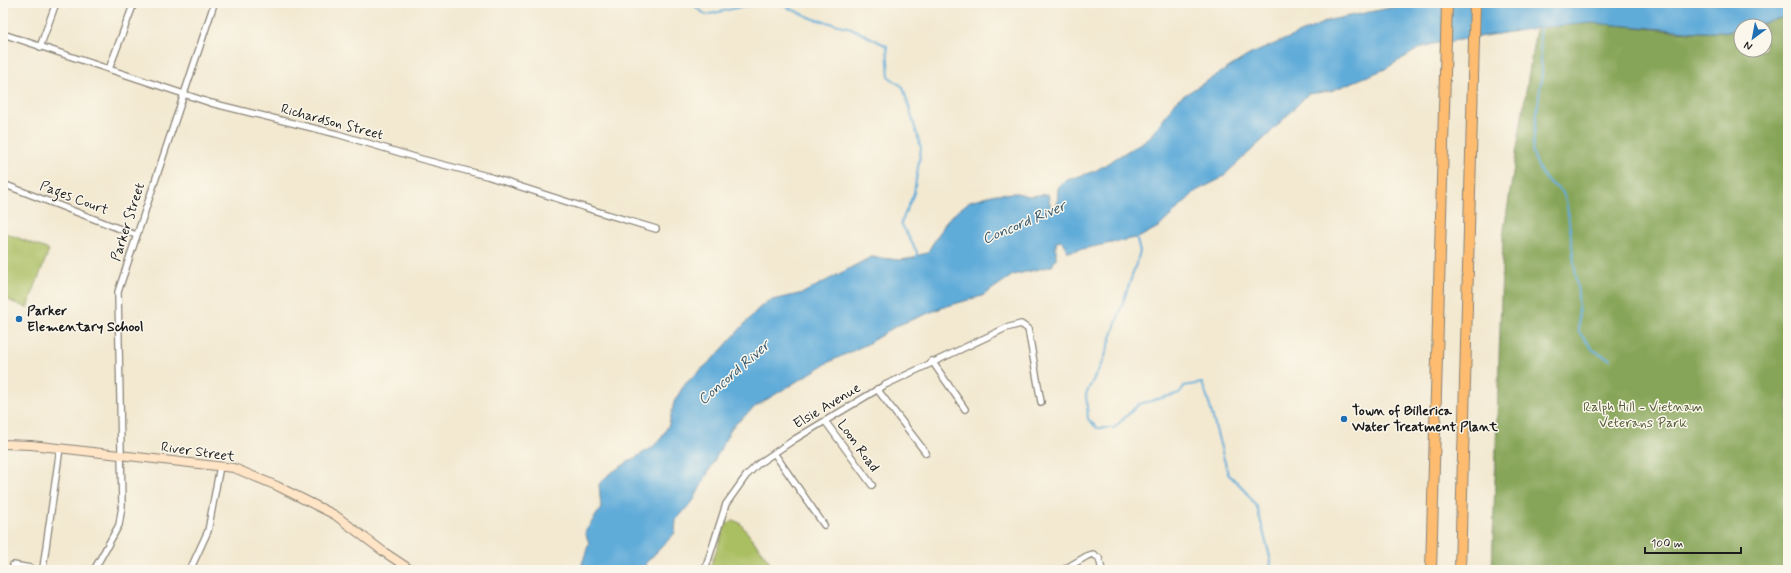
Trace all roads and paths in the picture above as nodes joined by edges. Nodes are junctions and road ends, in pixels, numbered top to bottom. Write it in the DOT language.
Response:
graph roads {
  1 [pos="56,3"];
  2 [pos="134,3"];
  3 [pos="1447,3"];
  4 [pos="1475,3"];
  5 [pos="213,7"];
  6 [pos="3,34"];
  7 [pos="40,47"];
  8 [pos="109,69"];
  9 [pos="184,94"];
  10 [pos="3,184"];
  11 [pos="656,229"];
  12 [pos="136,235"];
  13 [pos="932,361"];
  14 [pos="878,389"];
  15 [pos="1041,402"];
  16 [pos="965,409"];
  17 [pos="825,421"];
  18 [pos="3,444"];
  19 [pos="60,448"];
  20 [pos="926,453"];
  21 [pos="774,454"];
  22 [pos="120,455"];
  23 [pos="220,466"];
  24 [pos="872,485"];
  25 [pos="824,525"];
  26 [pos="12,565"];
  27 [pos="43,568"];
  28 [pos="30,570"];
  29 [pos="94,570"];
  30 [pos="190,570"];
  31 [pos="411,570"];
  32 [pos="704,570"];
  33 [pos="1063,570"];
  34 [pos="1102,570"];
  35 [pos="1431,570"];
  36 [pos="1460,570"];
  1 -- 7 [label="street"];
  2 -- 8 [label="street"];
  3 -- 35 [label="highway"];
  4 -- 36 [label="highway"];
  5 -- 9 [label="street, Parker Street"];
  6 -- 7 [label="street, Richardson Street"];
  7 -- 8 [label="street, Richardson Street"];
  8 -- 9 [label="street, Richardson Street"];
  9 -- 11 [label="street, Richardson Street"];
  9 -- 12 [label="street, Parker Street"];
  10 -- 12 [label="street, Pages Court"];
  12 -- 22 [label="street, Parker Street"];
  13 -- 14 [label="street, Elsie Avenue"];
  13 -- 15 [label="street, Elsie Avenue"];
  13 -- 16 [label="street"];
  14 -- 17 [label="street, Elsie Avenue"];
  14 -- 20 [label="street"];
  17 -- 21 [label="street, Elsie Avenue"];
  17 -- 24 [label="street, Loon Road"];
  18 -- 19 [label="main road, River Street"];
  19 -- 22 [label="main road, River Street"];
  19 -- 27 [label="street"];
  21 -- 25 [label="street"];
  21 -- 32 [label="street, Elsie Avenue"];
  22 -- 23 [label="main road, River Street"];
  22 -- 29 [label="street, Parker Street"];
  23 -- 30 [label="street"];
  23 -- 31 [label="main road, River Street"];
  26 -- 28 [label="street"];
  33 -- 34 [label="street"];
}
